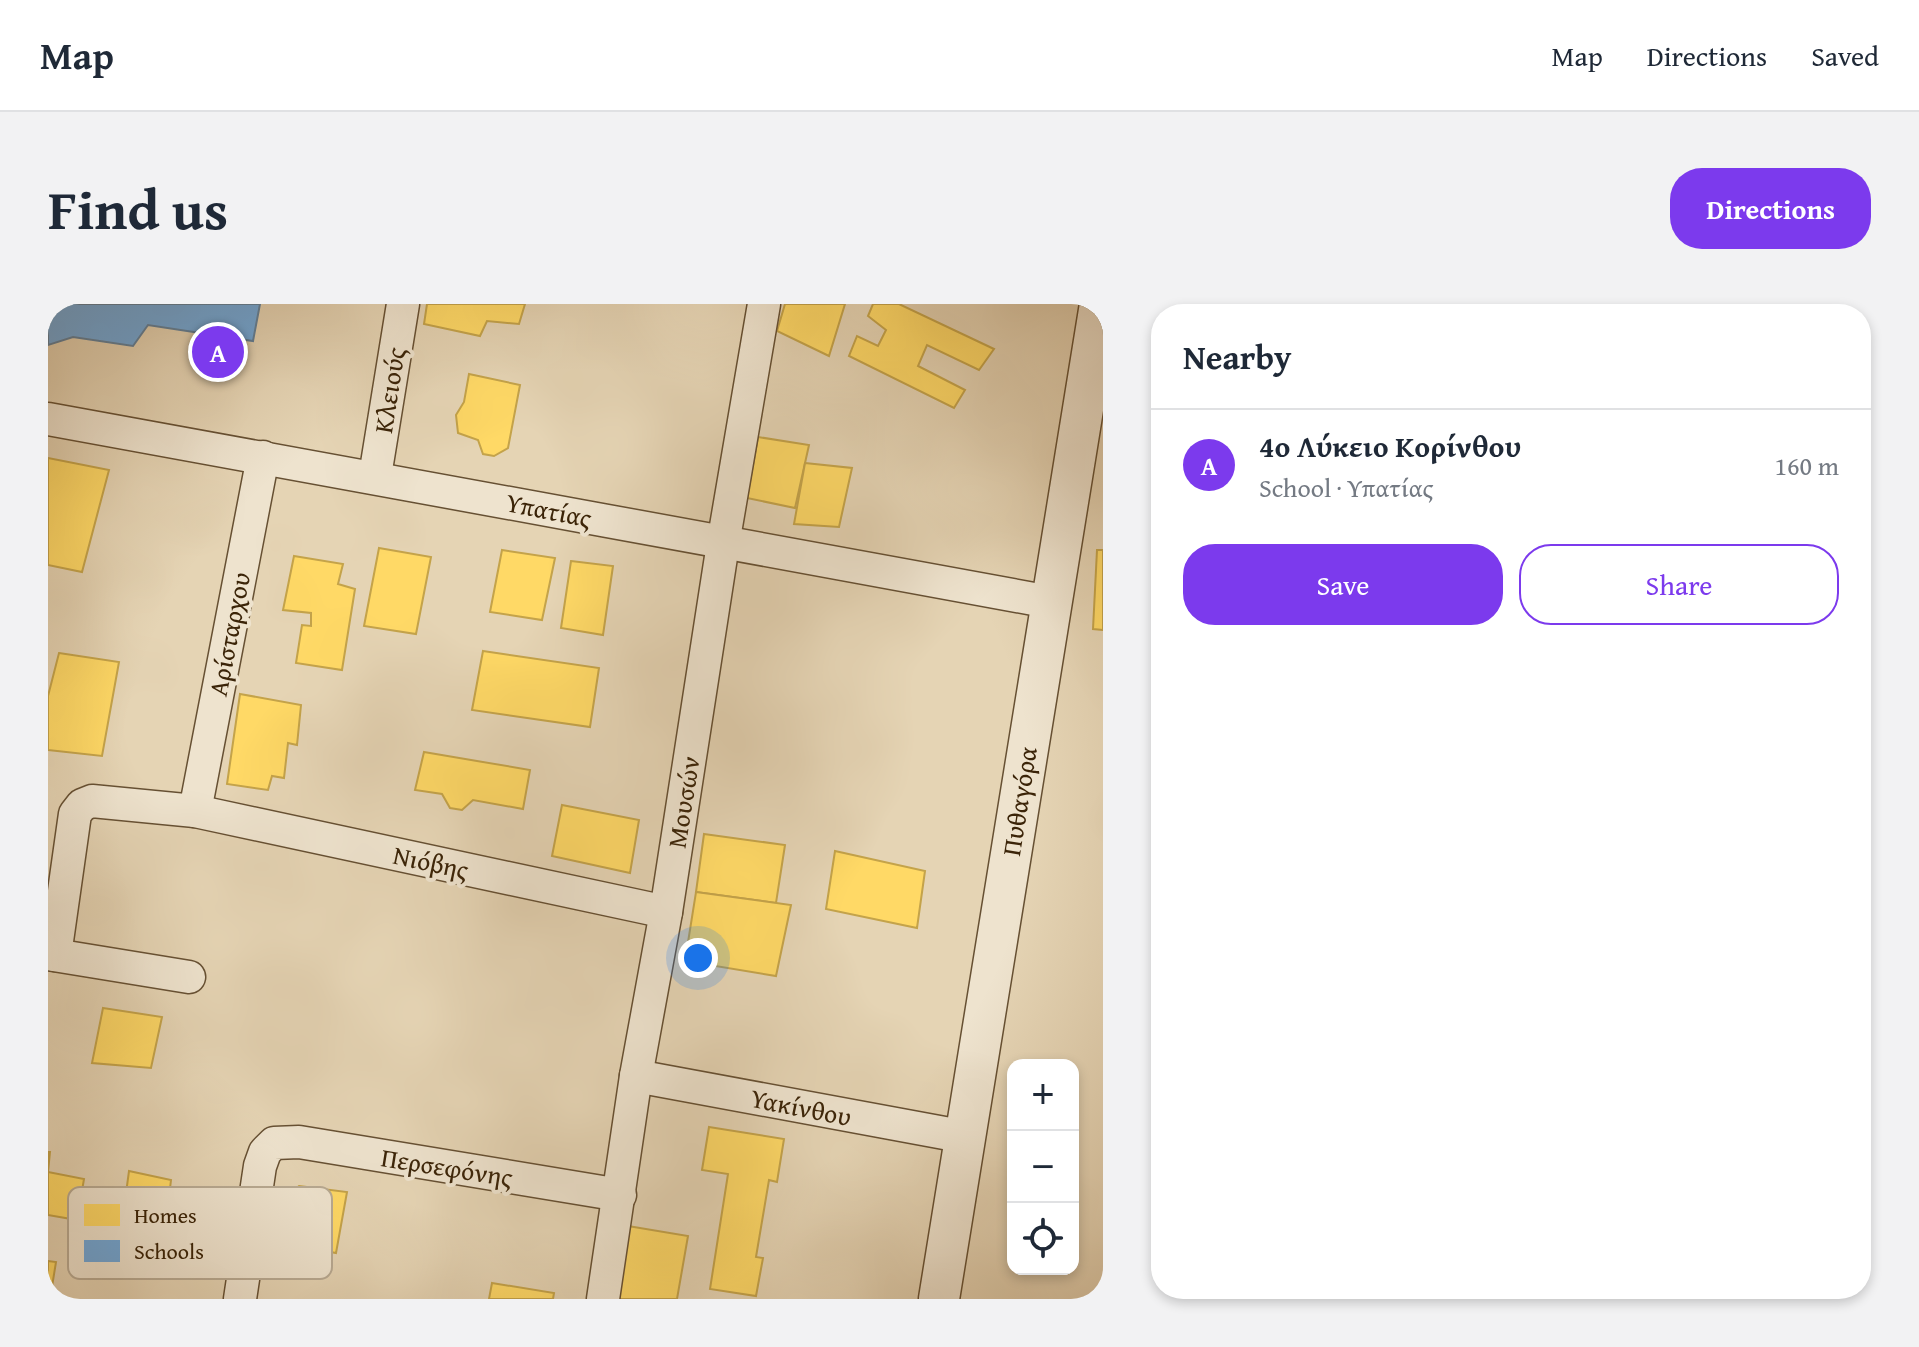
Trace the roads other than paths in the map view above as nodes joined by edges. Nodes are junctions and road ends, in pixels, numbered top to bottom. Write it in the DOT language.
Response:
graph roads {
  1 [pos="403,304"];
  2 [pos="764,304"];
  3 [pos="1100,304"];
  4 [pos="48,419"];
  5 [pos="263,457"];
  6 [pos="375,476"];
  7 [pos="723,544"];
  8 [pos="1050,602"];
  9 [pos="195,811"];
  10 [pos="666,912"];
  11 [pos="52,954"];
  12 [pos="189,977"];
  13 [pos="636,1076"];
  14 [pos="966,1137"];
  15 [pos="257,1187"];
  16 [pos="620,1195"];
  17 [pos="243,1279"];
  18 [pos="240,1299"];
  19 [pos="603,1299"];
  20 [pos="939,1299"];
  1 -- 6 [label="street, Κλειούς"];
  2 -- 7 [label="street, Μουσών"];
  3 -- 8 [label="street, Πυθαγόρα"];
  4 -- 5 [label="street, Υπατίας"];
  5 -- 6 [label="street, Υπατίας"];
  5 -- 9 [label="street, Αρίσταρχου"];
  6 -- 7 [label="street, Υπατίας"];
  7 -- 8 [label="street, Υπατίας"];
  7 -- 10 [label="street, Μουσών"];
  8 -- 14 [label="street, Πυθαγόρα"];
  9 -- 10 [label="street, Νιόβης"];
  9 -- 11 [label="street, Νιόβης"];
  10 -- 13 [label="street, Μουσών"];
  11 -- 12 [label="street"];
  13 -- 14 [label="street, Υακίνθου"];
  13 -- 16 [label="street, Μουσών"];
  14 -- 20 [label="street, Πυθαγόρα"];
  15 -- 16 [label="street, Περσεφόνης"];
  16 -- 19 [label="street, Μουσών"];
  17 -- 18 [label="street, Περσεφόνης"];
}
